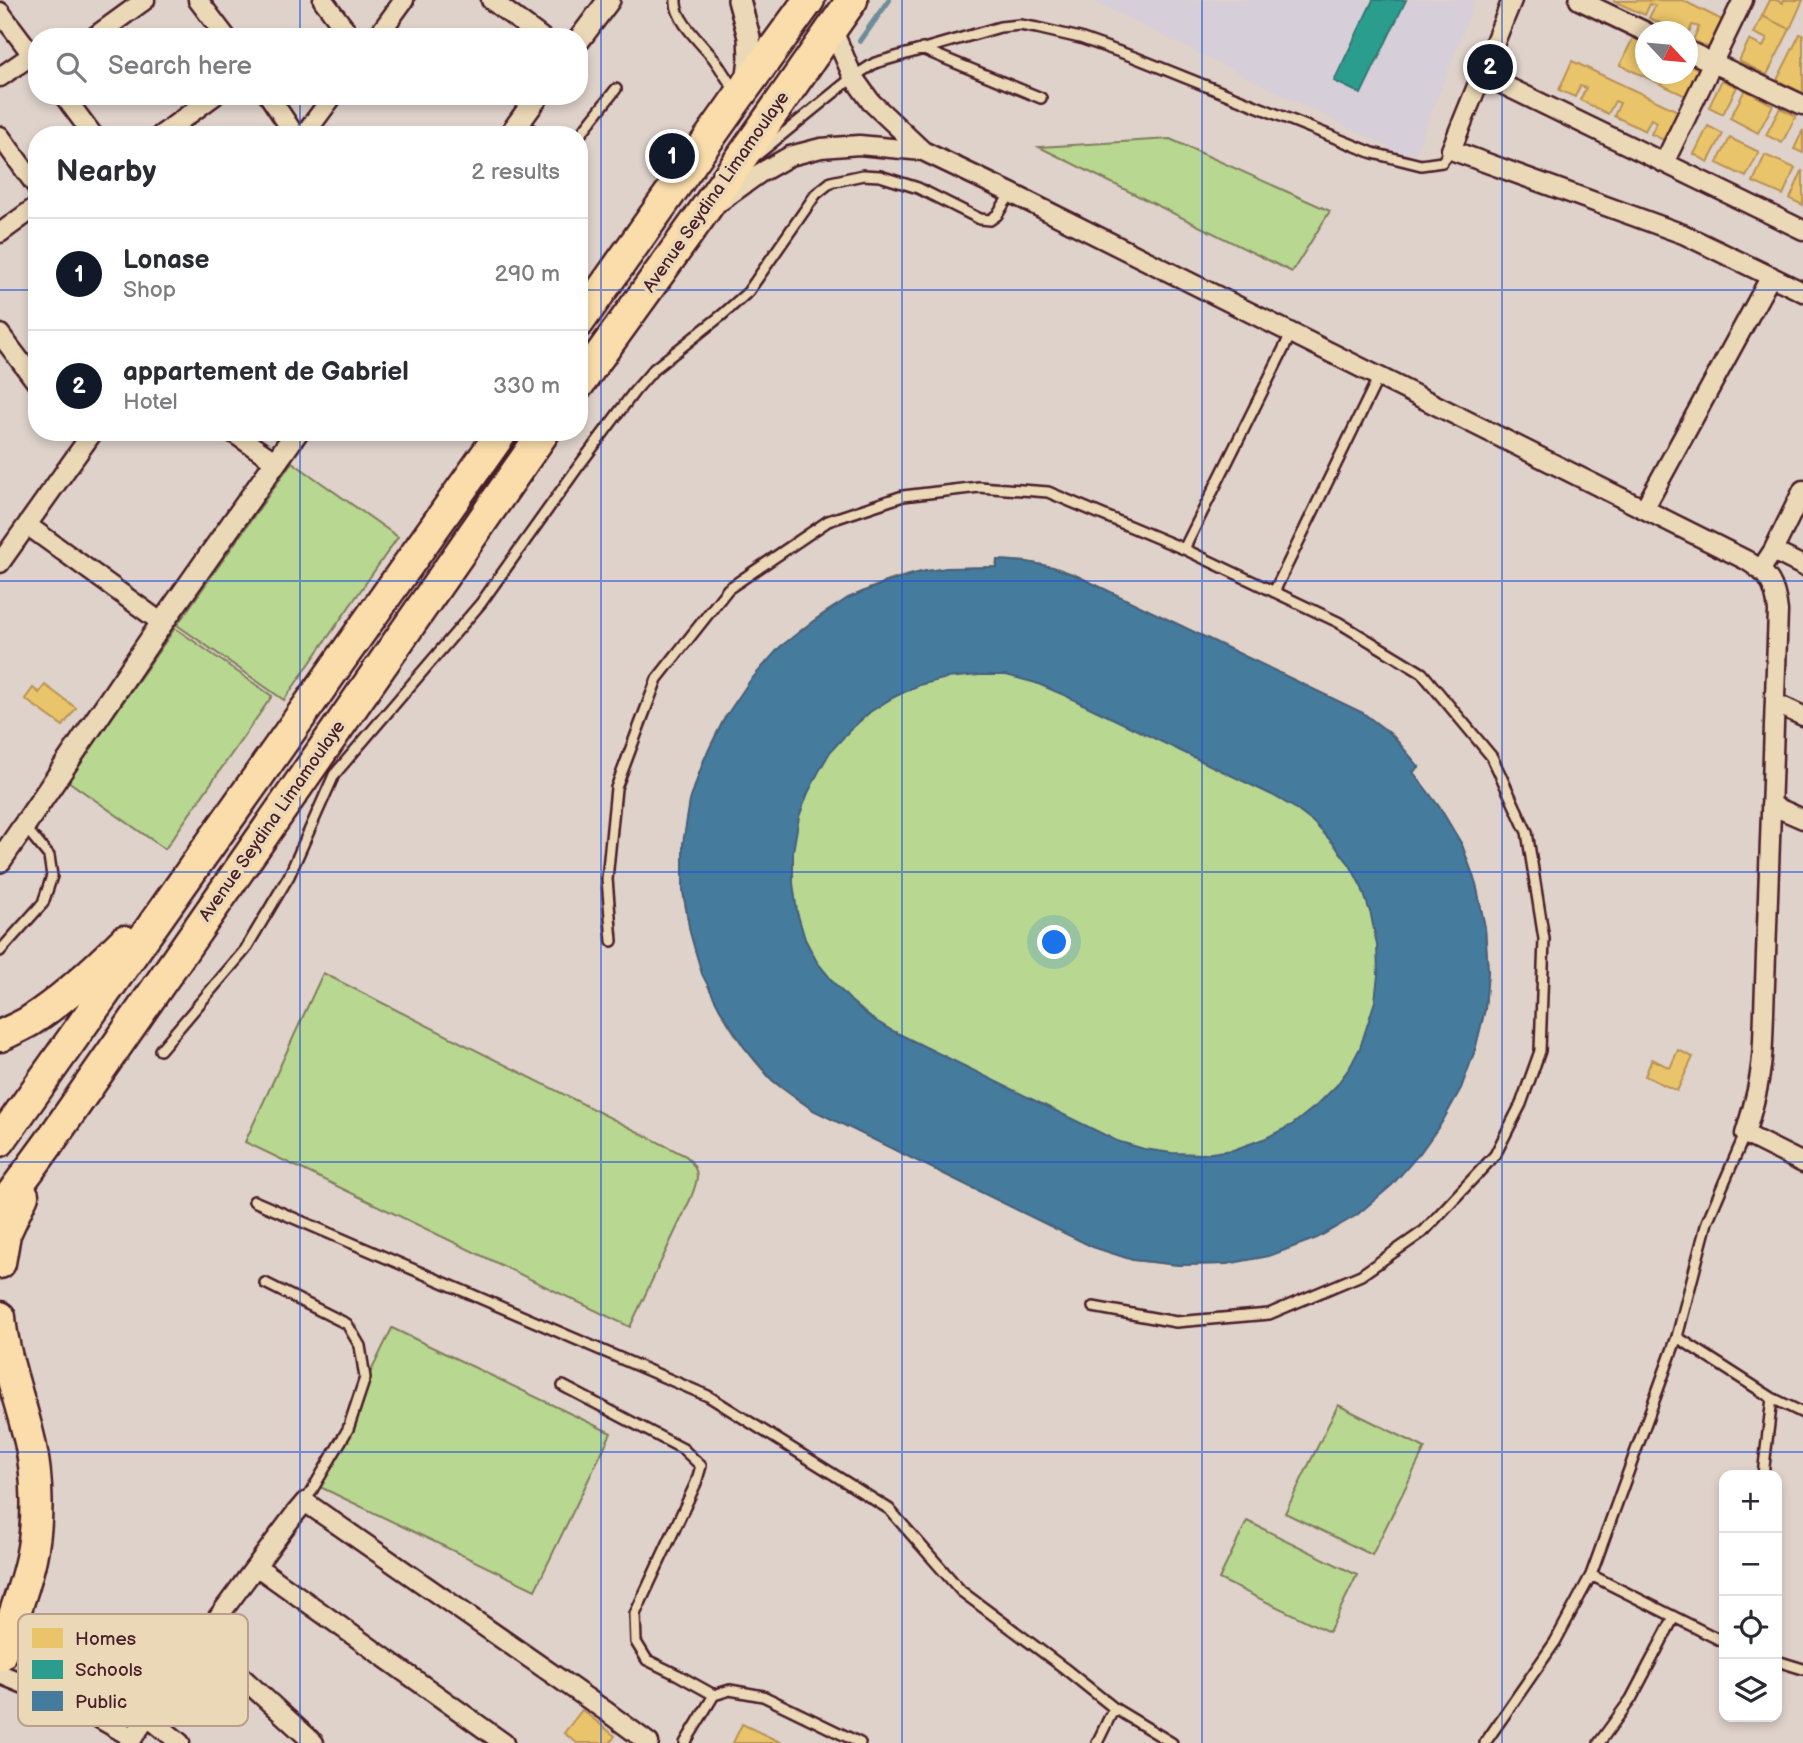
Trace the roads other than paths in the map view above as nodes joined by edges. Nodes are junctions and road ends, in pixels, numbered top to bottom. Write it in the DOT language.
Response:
graph roads {
  1 [pos="145,0"];
  2 [pos="198,0"];
  3 [pos="323,0"];
  4 [pos="404,0"];
  5 [pos="491,0"];
  6 [pos="609,0"];
  7 [pos="676,0"];
  8 [pos="739,0"];
  9 [pos="809,0"];
  10 [pos="852,0"];
  11 [pos="1513,0"];
  12 [pos="1579,0"];
  13 [pos="1743,0"];
  14 [pos="0,12"];
  15 [pos="1635,27"];
  16 [pos="106,28"];
  17 [pos="219,28"];
  18 [pos="344,28"];
  19 [pos="384,28"];
  20 [pos="529,28"];
  21 [pos="588,28"];
  22 [pos="832,28"];
  23 [pos="922,49"];
  24 [pos="28,50"];
  25 [pos="1698,56"];
  26 [pos="28,61"];
  27 [pos="1713,63"];
  28 [pos="1481,74"];
  29 [pos="0,77"];
  30 [pos="853,77"];
  31 [pos="616,89"];
  32 [pos="743,91"];
  33 [pos="1041,99"];
  34 [pos="71,105"];
  35 [pos="202,105"];
  36 [pos="275,105"];
  37 [pos="326,105"];
  38 [pos="532,105"];
  39 [pos="1803,106"];
  40 [pos="86,126"];
  41 [pos="173,126"];
  42 [pos="289,126"];
  43 [pos="310,126"];
  44 [pos="516,126"];
  45 [pos="587,126"];
  46 [pos="0,136"];
  47 [pos="1451,150"];
  48 [pos="923,151"];
  49 [pos="1664,163"];
  50 [pos="28,175"];
  51 [pos="725,181"];
  52 [pos="1011,193"];
  53 [pos="28,213"];
  54 [pos="699,218"];
  55 [pos="1803,230"];
  56 [pos="0,233"];
  57 [pos="1771,276"];
  58 [pos="1803,292"];
  59 [pos="588,310"];
  60 [pos="0,334"];
  61 [pos="1291,334"];
  62 [pos="6,356"];
  63 [pos="588,372"];
  64 [pos="28,375"];
  65 [pos="1379,376"];
  66 [pos="81,441"];
  67 [pos="245,441"];
  68 [pos="290,441"];
  69 [pos="496,441"];
  70 [pos="538,441"];
  71 [pos="275,462"];
  72 [pos="1803,490"];
  73 [pos="1644,509"];
  74 [pos="27,524"];
  75 [pos="1184,549"];
  76 [pos="1773,551"];
  77 [pos="2,555"];
  78 [pos="1803,566"];
  79 [pos="1761,569"];
  80 [pos="1273,592"];
  81 [pos="162,623"];
  82 [pos="1775,703"];
  83 [pos="1803,716"];
  84 [pos="1771,804"];
  85 [pos="1803,819"];
  86 [pos="24,825"];
  87 [pos="1,856"];
  88 [pos="181,884"];
  89 [pos="612,941"];
  90 [pos="0,951"];
  91 [pos="0,1036"];
  92 [pos="160,1050"];
  93 [pos="1745,1134"];
  94 [pos="0,1141"];
  95 [pos="49,1143"];
  96 [pos="1803,1163"];
  97 [pos="254,1201"];
  98 [pos="0,1210"];
  99 [pos="0,1264"];
  100 [pos="265,1283"];
  101 [pos="1093,1307"];
  102 [pos="0,1317"];
  103 [pos="1678,1337"];
  104 [pos="563,1386"];
  105 [pos="1772,1398"];
  106 [pos="1803,1413"];
  107 [pos="1764,1470"];
  108 [pos="305,1502"];
  109 [pos="257,1566"];
  110 [pos="1591,1575"];
  111 [pos="221,1614"];
  112 [pos="1674,1617"];
  113 [pos="1719,1640"];
  114 [pos="0,1655"];
  115 [pos="1782,1663"];
  116 [pos="1803,1669"];
  117 [pos="0,1674"];
  118 [pos="18,1681"];
  119 [pos="248,1683"];
  120 [pos="714,1695"];
  121 [pos="1114,1708"];
  122 [pos="109,1726"];
  123 [pos="159,1726"];
  124 [pos="131,1740"];
  125 [pos="180,1743"];
  126 [pos="314,1743"];
  127 [pos="504,1743"];
  128 [pos="649,1743"];
  129 [pos="685,1743"];
  130 [pos="860,1743"];
  131 [pos="1097,1743"];
  132 [pos="1172,1743"];
  133 [pos="1485,1743"];
  134 [pos="1599,1743"];
  1 -- 16 [label="street"];
  2 -- 17 [label="street"];
  3 -- 18 [label="street"];
  4 -- 19 [label="street"];
  5 -- 20 [label="street"];
  6 -- 21 [label="street"];
  7 -- 32 [label="lane"];
  8 -- 32 [label="street"];
  9 -- 32 [label="highway, Avenue Seydina Limamoulaye"];
  10 -- 22 [label="highway, Avenue Seydina Limamoulaye"];
  11 -- 28 [label="street"];
  12 -- 15 [label="street"];
  13 -- 27 [label="street"];
  14 -- 24 [label="street"];
  22 -- 30 [label="street"];
  22 -- 51 [label="highway, Avenue Seydina Limamoulaye"];
  23 -- 30 [label="lane"];
  23 -- 33 [label="lane"];
  23 -- 47 [label="lane"];
  25 -- 27 [label="street"];
  26 -- 29 [label="street"];
  27 -- 39 [label="street"];
  27 -- 49 [label="street"];
  28 -- 47 [label="street"];
  28 -- 49 [label="street"];
  30 -- 48 [label="street"];
  30 -- 51 [label="lane"];
  31 -- 45 [label="lane"];
  32 -- 59 [label="highway, Avenue Seydina Limamoulaye"];
  34 -- 40 [label="street"];
  35 -- 41 [label="street"];
  36 -- 42 [label="street"];
  37 -- 43 [label="street"];
  38 -- 44 [label="street"];
  46 -- 50 [label="street"];
  47 -- 57 [label="street"];
  48 -- 52 [label="street"];
  48 -- 54 [label="street"];
  49 -- 55 [label="street"];
  51 -- 54 [label="highway, Avenue Seydina Limamoulaye"];
  52 -- 61 [label="street"];
  52 -- 92 [label="lane"];
  53 -- 56 [label="street"];
  54 -- 63 [label="highway, Avenue Seydina Limamoulaye"];
  57 -- 58 [label="street"];
  57 -- 73 [label="street"];
  60 -- 62 [label="street"];
  61 -- 65 [label="street"];
  61 -- 75 [label="lane"];
  62 -- 64 [label="street"];
  65 -- 73 [label="street"];
  65 -- 80 [label="lane"];
  66 -- 74 [label="street"];
  67 -- 71 [label="street"];
  68 -- 71 [label="street"];
  69 -- 88 [label="highway, Avenue Seydina Limamoulaye"];
  70 -- 95 [label="highway, Avenue Seydina Limamoulaye"];
  71 -- 81 [label="street"];
  72 -- 76 [label="street"];
  73 -- 79 [label="street"];
  74 -- 77 [label="street"];
  74 -- 81 [label="street"];
  75 -- 80 [label="lane"];
  75 -- 89 [label="lane"];
  76 -- 78 [label="street"];
  76 -- 79 [label="street"];
  79 -- 82 [label="street"];
  80 -- 101 [label="lane"];
  81 -- 86 [label="street"];
  82 -- 83 [label="street"];
  82 -- 84 [label="street"];
  84 -- 85 [label="street"];
  84 -- 93 [label="street"];
  86 -- 87 [label="street"];
  86 -- 90 [label="lane"];
  88 -- 91 [label="highway"];
  88 -- 94 [label="highway, Avenue Seydina Limamoulaye"];
  93 -- 96 [label="street"];
  93 -- 103 [label="lane"];
  95 -- 98 [label="highway, Avenue Seydina Limamoulaye"];
  95 -- 99 [label="highway"];
  97 -- 121 [label="lane"];
  100 -- 108 [label="lane"];
  102 -- 114 [label="highway"];
  103 -- 105 [label="lane"];
  103 -- 110 [label="lane"];
  104 -- 120 [label="lane"];
  105 -- 106 [label="lane"];
  105 -- 107 [label="lane"];
  108 -- 109 [label="street"];
  108 -- 128 [label="street"];
  109 -- 111 [label="street"];
  109 -- 127 [label="street"];
  110 -- 112 [label="lane"];
  110 -- 133 [label="lane"];
  112 -- 113 [label="lane"];
  112 -- 134 [label="lane"];
  115 -- 116 [label="lane"];
  117 -- 118 [label="street"];
  119 -- 126 [label="street"];
  120 -- 129 [label="lane"];
  120 -- 130 [label="lane"];
  121 -- 131 [label="lane"];
  121 -- 132 [label="lane"];
  122 -- 124 [label="street"];
  123 -- 125 [label="street"];
}
